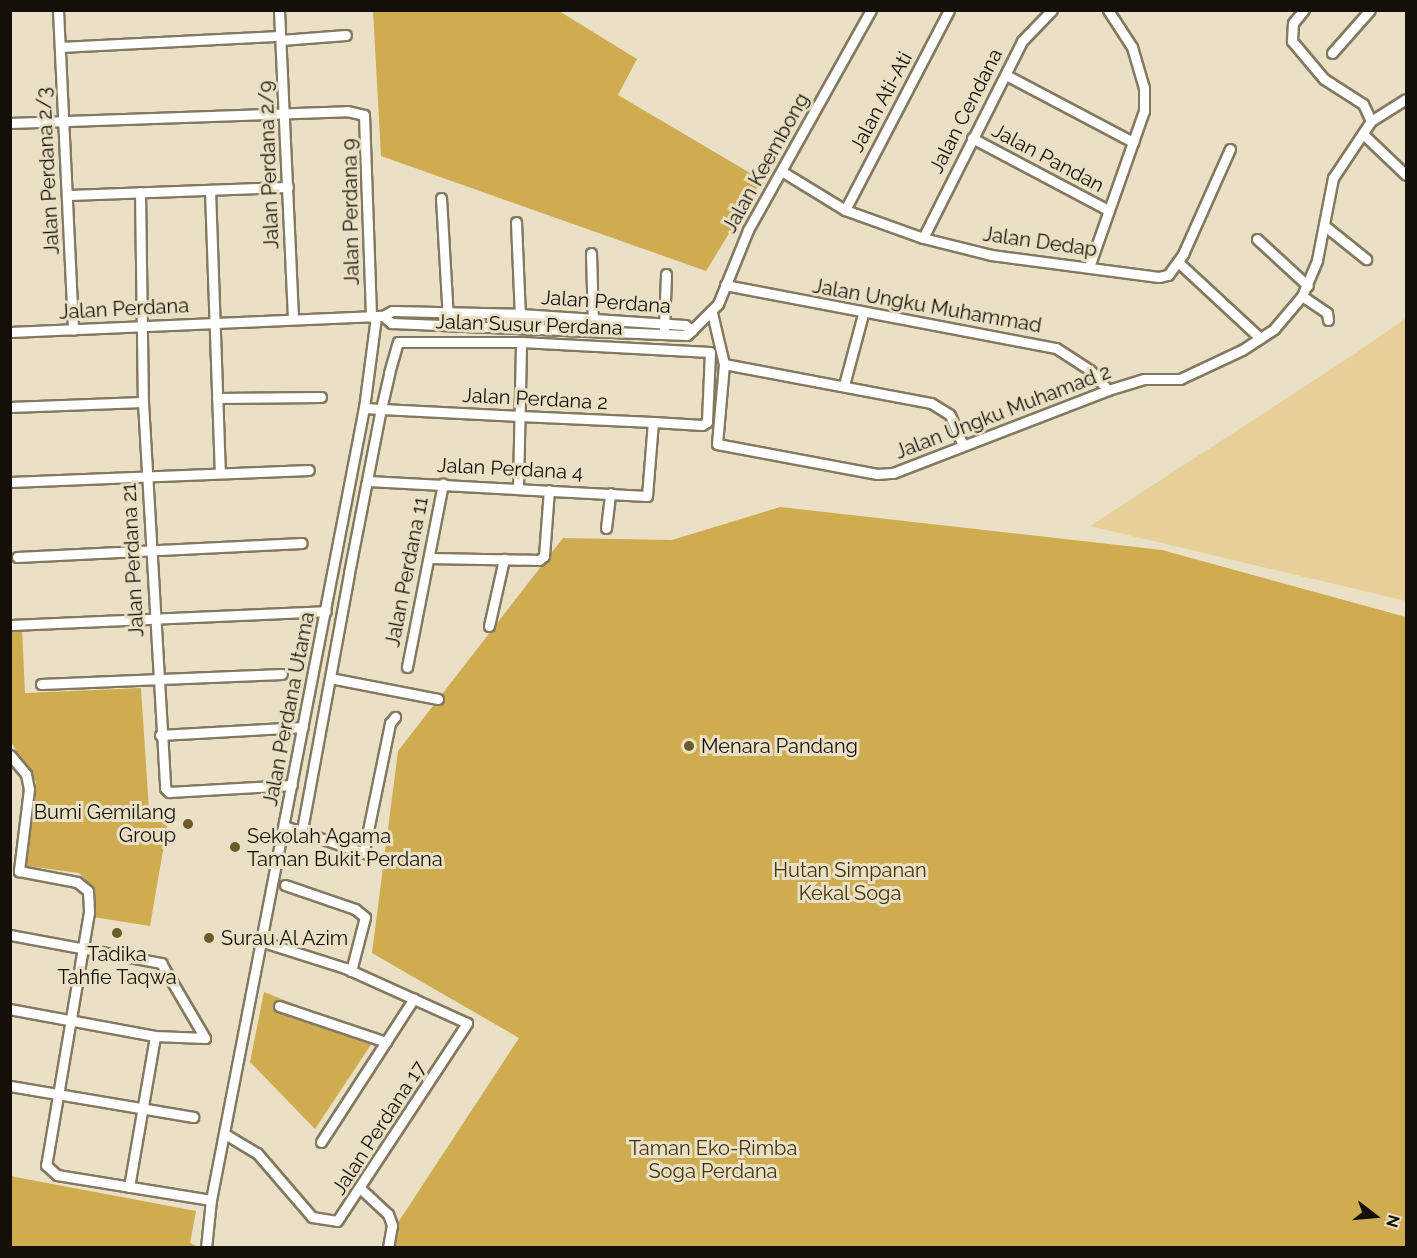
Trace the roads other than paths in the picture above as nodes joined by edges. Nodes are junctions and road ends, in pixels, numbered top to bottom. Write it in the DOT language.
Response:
graph roads {
  1 [pos="58,10"];
  2 [pos="279,10"];
  3 [pos="871,10"];
  4 [pos="949,10"];
  5 [pos="1052,10"];
  6 [pos="1108,10"];
  7 [pos="1304,10"];
  8 [pos="1370,10"];
  9 [pos="346,36"];
  10 [pos="281,38"];
  11 [pos="60,47"];
  12 [pos="1332,53"];
  13 [pos="1006,75"];
  14 [pos="1407,99"];
  15 [pos="285,115"];
  16 [pos="64,120"];
  17 [pos="1371,121"];
  18 [pos="10,123"];
  19 [pos="1363,134"];
  20 [pos="972,138"];
  21 [pos="1133,142"];
  22 [pos="1230,149"];
  23 [pos="783,172"];
  24 [pos="1407,176"];
  25 [pos="288,187"];
  26 [pos="210,190"];
  27 [pos="140,192"];
  28 [pos="67,195"];
  29 [pos="441,198"];
  30 [pos="845,210"];
  31 [pos="1108,210"];
  32 [pos="516,222"];
  33 [pos="1325,226"];
  34 [pos="923,238"];
  35 [pos="1257,239"];
  36 [pos="591,254"];
  37 [pos="1366,259"];
  38 [pos="1178,262"];
  39 [pos="1089,267"];
  40 [pos="666,274"];
  41 [pos="725,285"];
  42 [pos="1308,286"];
  43 [pos="1302,296"];
  44 [pos="447,313"];
  45 [pos="712,313"];
  46 [pos="520,314"];
  47 [pos="863,314"];
  48 [pos="376,317"];
  49 [pos="293,319"];
  50 [pos="592,319"];
  51 [pos="1328,320"];
  52 [pos="214,322"];
  53 [pos="664,323"];
  54 [pos="448,324"];
  55 [pos="142,326"];
  56 [pos="521,327"];
  57 [pos="73,330"];
  58 [pos="692,330"];
  59 [pos="593,331"];
  60 [pos="10,332"];
  61 [pos="664,335"];
  62 [pos="1260,339"];
  63 [pos="521,342"];
  64 [pos="724,364"];
  65 [pos="844,385"];
  66 [pos="1108,390"];
  67 [pos="321,397"];
  68 [pos="217,398"];
  69 [pos="143,402"];
  70 [pos="10,407"];
  71 [pos="364,408"];
  72 [pos="381,409"];
  73 [pos="520,416"];
  74 [pos="653,422"];
  75 [pos="705,425"];
  76 [pos="963,445"];
  77 [pos="309,470"];
  78 [pos="220,472"];
  79 [pos="147,476"];
  80 [pos="368,481"];
  81 [pos="10,482"];
  82 [pos="443,484"];
  83 [pos="518,488"];
  84 [pos="549,490"];
  85 [pos="610,493"];
  86 [pos="606,528"];
  87 [pos="302,543"];
  88 [pos="151,549"];
  89 [pos="16,557"];
  90 [pos="429,558"];
  91 [pos="504,559"];
  92 [pos="326,611"];
  93 [pos="155,620"];
  94 [pos="10,625"];
  95 [pos="489,626"];
  96 [pos="407,667"];
  97 [pos="282,674"];
  98 [pos="330,678"];
  99 [pos="158,681"];
  100 [pos="41,684"];
  101 [pos="438,699"];
  102 [pos="395,717"];
  103 [pos="303,727"];
  104 [pos="160,735"];
  105 [pos="10,755"];
  106 [pos="292,785"];
  107 [pos="284,826"];
  108 [pos="302,831"];
  109 [pos="285,885"];
  110 [pos="10,935"];
  111 [pos="263,942"];
  112 [pos="83,947"];
  113 [pos="351,971"];
  114 [pos="414,998"];
  115 [pos="279,1006"];
  116 [pos="10,1009"];
  117 [pos="69,1020"];
  118 [pos="155,1036"];
  119 [pos="386,1042"];
  120 [pos="10,1086"];
  121 [pos="57,1095"];
  122 [pos="143,1109"];
  123 [pos="193,1117"];
  124 [pos="225,1134"];
  125 [pos="321,1142"];
  126 [pos="129,1187"];
  127 [pos="361,1189"];
  128 [pos="211,1200"];
  129 [pos="206,1248"];
  130 [pos="388,1248"];
  1 -- 11 [label="street, Jalan Perdana 2/3"];
  2 -- 10 [label="street, Jalan Perdana 2/9"];
  3 -- 23 [label="street, Jalan Keembong"];
  4 -- 30 [label="street, Jalan Ati-Ati"];
  5 -- 13 [label="street, Jalan Cendana"];
  6 -- 21 [label="street"];
  7 -- 17 [label="street"];
  8 -- 12 [label="street"];
  9 -- 10 [label="street"];
  10 -- 11 [label="street"];
  10 -- 15 [label="street, Jalan Perdana 2/9"];
  11 -- 16 [label="street, Jalan Perdana 2/3"];
  13 -- 20 [label="street, Jalan Cendana"];
  13 -- 21 [label="street"];
  14 -- 17 [label="street"];
  15 -- 16 [label="street, Jalan Perdana 9"];
  15 -- 25 [label="street, Jalan Perdana 2/9"];
  15 -- 48 [label="street, Jalan Perdana 9"];
  16 -- 18 [label="street, Jalan Perdana 9"];
  16 -- 28 [label="street, Jalan Perdana 2/3"];
  17 -- 19 [label="street, Jalan Ungku Muhamad 2"];
  19 -- 24 [label="street"];
  19 -- 33 [label="street, Jalan Ungku Muhamad 2"];
  20 -- 31 [label="street, Jalan Pandan"];
  20 -- 34 [label="street, Jalan Cendana"];
  21 -- 31 [label="street"];
  22 -- 38 [label="street"];
  23 -- 30 [label="street, Jalan Dedap"];
  23 -- 41 [label="street, Jalan Keembong"];
  25 -- 26 [label="street"];
  25 -- 49 [label="street, Jalan Perdana 2/9"];
  26 -- 27 [label="street"];
  26 -- 52 [label="street"];
  27 -- 28 [label="street"];
  27 -- 55 [label="street, Jalan Perdana 21"];
  28 -- 57 [label="street, Jalan Perdana 2/3"];
  29 -- 44 [label="street"];
  30 -- 34 [label="street, Jalan Dedap"];
  31 -- 39 [label="street"];
  32 -- 46 [label="street"];
  33 -- 37 [label="street"];
  33 -- 42 [label="street, Jalan Ungku Muhamad 2"];
  34 -- 39 [label="street, Jalan Dedap"];
  35 -- 42 [label="street"];
  36 -- 50 [label="street"];
  38 -- 39 [label="street, Jalan Dedap"];
  38 -- 62 [label="street"];
  40 -- 53 [label="street"];
  41 -- 45 [label="street, Jalan Keembong"];
  41 -- 47 [label="street, Jalan Ungku Muhammad"];
  42 -- 43 [label="street, Jalan Ungku Muhamad 2"];
  43 -- 51 [label="street"];
  43 -- 62 [label="street, Jalan Ungku Muhamad 2"];
  44 -- 46 [label="street, Jalan Perdana"];
  44 -- 48 [label="street, Jalan Perdana"];
  44 -- 54 [label="street"];
  45 -- 58 [label="street, Jalan Keembong"];
  45 -- 64 [label="street, Jalan Ungku Muhamad 2"];
  46 -- 50 [label="street, Jalan Perdana"];
  46 -- 56 [label="street"];
  47 -- 65 [label="street"];
  47 -- 66 [label="street, Jalan Ungku Muhammad"];
  48 -- 49 [label="street, Jalan Perdana"];
  48 -- 54 [label="street, Jalan Perdana"];
  48 -- 71 [label="street, Jalan Perdana Utama"];
  49 -- 52 [label="street, Jalan Perdana"];
  50 -- 53 [label="street, Jalan Perdana"];
  50 -- 59 [label="street"];
  52 -- 55 [label="street, Jalan Perdana"];
  52 -- 68 [label="street"];
  53 -- 58 [label="street, Jalan Perdana"];
  53 -- 61 [label="street"];
  54 -- 56 [label="street, Jalan Perdana"];
  55 -- 57 [label="street, Jalan Perdana"];
  55 -- 69 [label="street, Jalan Perdana 21"];
  56 -- 59 [label="street, Jalan Perdana"];
  57 -- 60 [label="street, Jalan Perdana"];
  58 -- 61 [label="street, Jalan Perdana"];
  59 -- 61 [label="street, Jalan Perdana"];
  62 -- 66 [label="street, Jalan Ungku Muhamad 2"];
  63 -- 72 [label="street, Jalan Susur Perdana"];
  63 -- 73 [label="street"];
  63 -- 75 [label="street, Jalan Susur Perdana"];
  64 -- 65 [label="street"];
  64 -- 76 [label="street, Jalan Ungku Muhamad 2"];
  65 -- 76 [label="street"];
  66 -- 76 [label="street, Jalan Ungku Muhamad 2"];
  67 -- 68 [label="street"];
  68 -- 78 [label="street"];
  69 -- 70 [label="street"];
  69 -- 79 [label="street, Jalan Perdana 21"];
  71 -- 72 [label="street, Jalan Perdana 2"];
  71 -- 92 [label="street, Jalan Perdana Utama"];
  72 -- 73 [label="street, Jalan Perdana 2"];
  72 -- 80 [label="street"];
  73 -- 74 [label="street, Jalan Perdana 2"];
  73 -- 83 [label="street"];
  74 -- 75 [label="street, Jalan Perdana 2"];
  74 -- 85 [label="street, Jalan Perdana 4"];
  77 -- 78 [label="street"];
  78 -- 79 [label="street"];
  79 -- 81 [label="street"];
  79 -- 88 [label="street, Jalan Perdana 21"];
  80 -- 82 [label="street, Jalan Perdana 4"];
  80 -- 98 [label="street"];
  82 -- 83 [label="street, Jalan Perdana 4"];
  82 -- 90 [label="street, Jalan Perdana 11"];
  83 -- 84 [label="street, Jalan Perdana 4"];
  84 -- 85 [label="street, Jalan Perdana 4"];
  84 -- 91 [label="street"];
  85 -- 86 [label="street"];
  87 -- 88 [label="street"];
  88 -- 89 [label="street"];
  88 -- 93 [label="street, Jalan Perdana 21"];
  90 -- 91 [label="street"];
  90 -- 96 [label="street, Jalan Perdana 11"];
  91 -- 95 [label="street"];
  92 -- 93 [label="street"];
  92 -- 103 [label="street, Jalan Perdana Utama"];
  93 -- 94 [label="street"];
  93 -- 99 [label="street, Jalan Perdana 21"];
  97 -- 99 [label="street"];
  98 -- 101 [label="street"];
  98 -- 108 [label="street"];
  99 -- 100 [label="street"];
  99 -- 104 [label="street, Jalan Perdana 21"];
  102 -- 108 [label="street"];
  103 -- 104 [label="street"];
  103 -- 106 [label="street, Jalan Perdana Utama"];
  104 -- 106 [label="street, Jalan Perdana 21"];
  105 -- 112 [label="street"];
  106 -- 107 [label="street, Jalan Perdana Utama"];
  107 -- 108 [label="street"];
  107 -- 111 [label="street, Jalan Perdana Utama"];
  109 -- 113 [label="street"];
  110 -- 112 [label="street"];
  111 -- 113 [label="street"];
  111 -- 124 [label="street, Jalan Perdana Utama"];
  112 -- 117 [label="street"];
  112 -- 118 [label="street"];
  113 -- 114 [label="street"];
  114 -- 119 [label="street"];
  114 -- 127 [label="street, Jalan Perdana 17"];
  115 -- 119 [label="street"];
  116 -- 117 [label="street"];
  117 -- 118 [label="street"];
  117 -- 121 [label="street"];
  118 -- 122 [label="street"];
  119 -- 125 [label="street"];
  120 -- 121 [label="street"];
  121 -- 122 [label="street"];
  121 -- 126 [label="street"];
  122 -- 123 [label="street"];
  122 -- 126 [label="street"];
  124 -- 127 [label="street, Jalan Perdana 17"];
  124 -- 128 [label="street, Jalan Perdana Utama"];
  126 -- 128 [label="street"];
  127 -- 130 [label="street"];
  128 -- 129 [label="street, Jalan Perdana Utama"];
}
